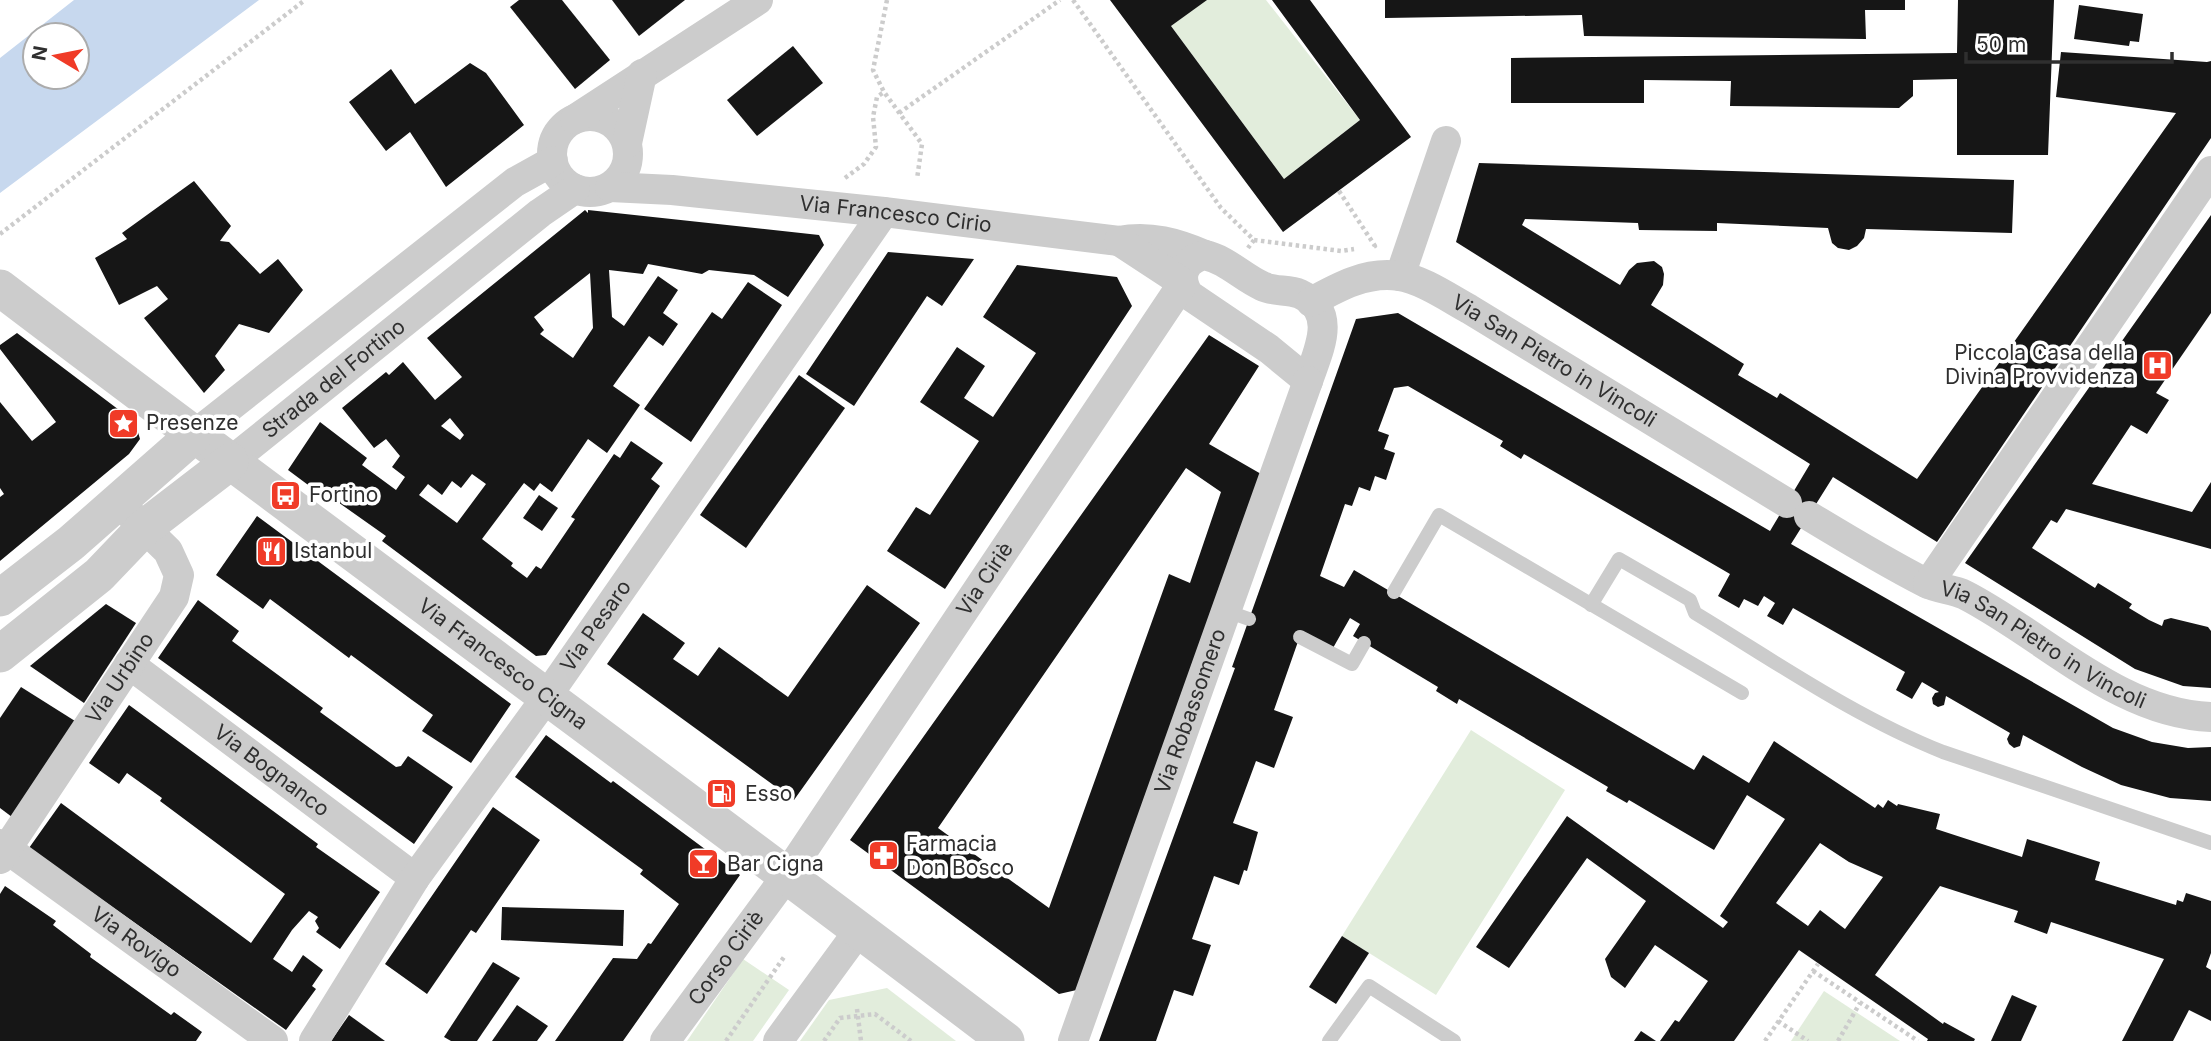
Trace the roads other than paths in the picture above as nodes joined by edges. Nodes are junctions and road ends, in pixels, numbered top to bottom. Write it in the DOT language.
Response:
graph roads {
  1 [pos="758,0"];
  2 [pos="642,74"];
  3 [pos="575,119"];
  4 [pos="1446,141"];
  5 [pos="627,149"];
  6 [pos="553,161"];
  7 [pos="2211,171"];
  8 [pos="610,187"];
  9 [pos="575,189"];
  10 [pos="672,190"];
  11 [pos="884,212"];
  12 [pos="1119,241"];
  13 [pos="1205,255"];
  14 [pos="1399,276"];
  15 [pos="1183,283"];
  16 [pos="1,290"];
  17 [pos="1311,302"];
  18 [pos="1308,380"];
  19 [pos="194,435"];
  20 [pos="230,462"];
  21 [pos="117,501"];
  22 [pos="144,528"];
  23 [pos="1928,584"];
  24 [pos="1394,592"];
  25 [pos="0,598"];
  26 [pos="1591,605"];
  27 [pos="1300,637"];
  28 [pos="1364,643"];
  29 [pos="0,654"];
  30 [pos="129,664"];
  31 [pos="1742,693"];
  32 [pos="546,696"];
  33 [pos="2211,717"];
  34 [pos="2211,844"];
  35 [pos="2,851"];
  36 [pos="786,876"];
  37 [pos="415,878"];
  38 [pos="860,929"];
  39 [pos="273,1041"];
  40 [pos="314,1041"];
  41 [pos="665,1041"];
  42 [pos="778,1041"];
  43 [pos="1006,1041"];
  44 [pos="1073,1041"];
  45 [pos="1328,1041"];
  46 [pos="1454,1041"];
  1 -- 2 [label="street"];
  2 -- 3 [label="street"];
  2 -- 5 [label="street"];
  3 -- 5 [label="street"];
  3 -- 6 [label="street"];
  4 -- 14 [label="street"];
  5 -- 8 [label="street"];
  5 -- 10 [label="street"];
  6 -- 9 [label="street"];
  6 -- 19 [label="street, Strada del Fortino"];
  7 -- 23 [label="street"];
  8 -- 9 [label="street"];
  8 -- 10 [label="street, Via Francesco Cirio"];
  9 -- 20 [label="street, Strada del Fortino"];
  10 -- 11 [label="street, Via Francesco Cirio"];
  11 -- 12 [label="street, Via Francesco Cirio"];
  11 -- 32 [label="street, Via Pesaro"];
  12 -- 13 [label="street, Via Francesco Cirio"];
  12 -- 15 [label="street, Via Francesco Cirio"];
  13 -- 15 [label="street, Via Ciriè"];
  13 -- 17 [label="street, Via Francesco Cirio"];
  14 -- 17 [label="street, Via San Pietro in Vincoli"];
  14 -- 23 [label="street, Via San Pietro in Vincoli"];
  15 -- 18 [label="street, Via Francesco Cirio"];
  15 -- 36 [label="street, Via Ciriè"];
  16 -- 19 [label="street, Via Francesco Cigna"];
  17 -- 18 [label="street, Via Robassomero"];
  18 -- 44 [label="street, Via Robassomero"];
  19 -- 20 [label="street, Via Francesco Cigna"];
  19 -- 21 [label="street, Strada del Fortino"];
  20 -- 22 [label="street, Strada del Fortino"];
  20 -- 32 [label="street, Via Francesco Cigna"];
  21 -- 22 [label="street, Via Urbino"];
  21 -- 25 [label="street, Strada del Fortino"];
  22 -- 29 [label="street, Strada del Fortino"];
  22 -- 30 [label="street, Via Urbino"];
  23 -- 33 [label="street, Via San Pietro in Vincoli"];
  24 -- 26 [label="lane"];
  26 -- 31 [label="lane"];
  26 -- 34 [label="lane"];
  27 -- 28 [label="lane"];
  30 -- 35 [label="street, Via Urbino"];
  30 -- 37 [label="street, Via Bognanco"];
  32 -- 36 [label="street, Via Francesco Cigna"];
  32 -- 37 [label="street, Via Pesaro"];
  35 -- 39 [label="street, Via Rovigo"];
  36 -- 38 [label="street, Via Francesco Cigna"];
  36 -- 41 [label="street, Corso Ciriè"];
  37 -- 40 [label="street, Via Pesaro"];
  38 -- 42 [label="street"];
  38 -- 43 [label="street, Via Francesco Cigna"];
  45 -- 46 [label="lane"];
}
